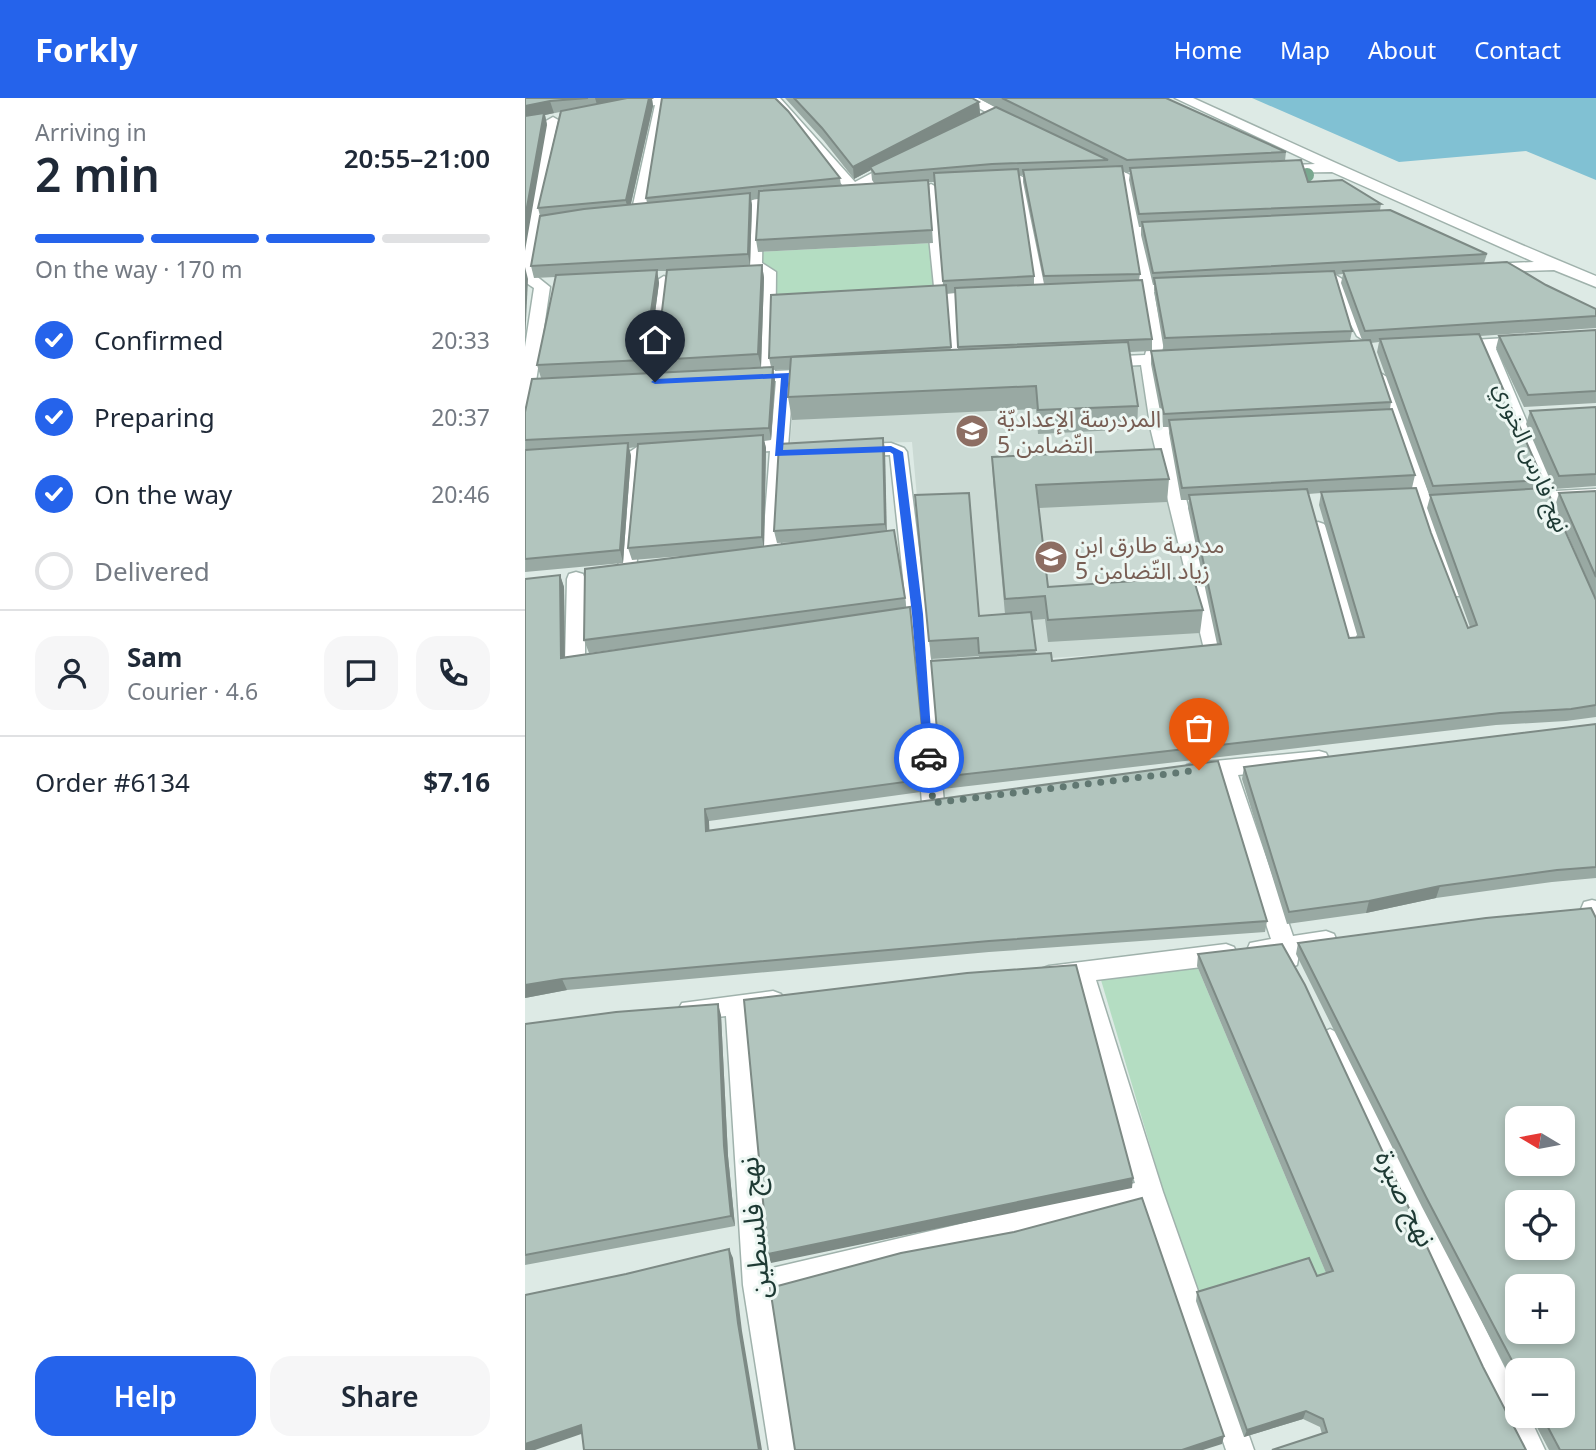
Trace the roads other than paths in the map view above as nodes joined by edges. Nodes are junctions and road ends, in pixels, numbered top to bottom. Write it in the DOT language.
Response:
graph roads {
  1 [pos="773,98"];
  2 [pos="967,98"];
  3 [pos="1182,98"];
  4 [pos="666,99"];
  5 [pos="608,111"];
  6 [pos="534,125"];
  7 [pos="1032,130"];
  8 [pos="1079,153"];
  9 [pos="904,161"];
  10 [pos="1337,168"];
  11 [pos="1258,171"];
  12 [pos="1132,176"];
  13 [pos="1086,177"];
  14 [pos="1019,179"];
  15 [pos="950,183"];
  16 [pos="855,191"];
  17 [pos="881,191"];
  18 [pos="831,195"];
  19 [pos="756,202"];
  20 [pos="638,214"];
  21 [pos="1447,220"];
  22 [pos="1406,222"];
  23 [pos="1558,265"];
  24 [pos="1479,270"];
  25 [pos="768,272"];
  26 [pos="742,274"];
  27 [pos="526,276"];
  28 [pos="1334,279"];
  29 [pos="663,281"];
  30 [pos="1596,282"];
  31 [pos="1200,286"];
  32 [pos="1146,288"];
  33 [pos="1107,290"];
  34 [pos="1042,293"];
  35 [pos="1003,294"];
  36 [pos="947,296"];
  37 [pos="1541,341"];
  38 [pos="1486,344"];
  39 [pos="1435,346"];
  40 [pos="529,356"];
  41 [pos="1191,358"];
  42 [pos="1149,360"];
  43 [pos="1080,363"];
  44 [pos="957,367"];
  45 [pos="838,373"];
  46 [pos="785,375"];
  47 [pos="767,376"];
  48 [pos="725,378"];
  49 [pos="656,382"];
  50 [pos="531,392"];
  51 [pos="714,449"];
  52 [pos="783,451"];
  53 [pos="841,451"];
  54 [pos="636,453"];
  55 [pos="1596,495"];
  56 [pos="1551,497"];
  57 [pos="1422,498"];
  58 [pos="1372,499"];
  59 [pos="1499,499"];
  60 [pos="1472,500"];
  61 [pos="1313,512"];
  62 [pos="771,555"];
  63 [pos="627,571"];
  64 [pos="1581,572"];
  65 [pos="576,579"];
  66 [pos="1457,606"];
  67 [pos="918,614"];
  68 [pos="892,618"];
  69 [pos="1348,633"];
  70 [pos="1215,653"];
  71 [pos="608,661"];
  72 [pos="1342,757"];
  73 [pos="1225,768"];
  74 [pos="1174,773"];
  75 [pos="960,799"];
  76 [pos="933,803"];
  77 [pos="907,806"];
  78 [pos="1595,912"];
  79 [pos="1566,913"];
  80 [pos="1350,938"];
  81 [pos="1283,946"];
  82 [pos="1082,973"];
  83 [pos="1027,978"];
  84 [pos="1301,982"];
  85 [pos="792,999"];
  86 [pos="737,1004"];
  87 [pos="671,1013"];
  88 [pos="1319,1018"];
  89 [pos="1150,1192"];
  90 [pos="752,1247"];
  91 [pos="726,1253"];
  92 [pos="756,1285"];
  93 [pos="783,1450"];
  94 [pos="1240,1450"];
  95 [pos="1531,1450"];
  1 -- 16 [label="street"];
  2 -- 7 [label="street"];
  3 -- 10 [label="street"];
  4 -- 5 [label="street"];
  4 -- 20 [label="street"];
  6 -- 27 [label="street"];
  8 -- 12 [label="street"];
  9 -- 16 [label="street"];
  10 -- 11 [label="street"];
  10 -- 21 [label="street"];
  12 -- 13 [label="street"];
  12 -- 32 [label="street"];
  14 -- 34 [label="street"];
  15 -- 36 [label="street"];
  16 -- 17 [label="street"];
  16 -- 18 [label="street"];
  19 -- 25 [label="street"];
  21 -- 22 [label="street"];
  21 -- 23 [label="street"];
  23 -- 24 [label="street"];
  23 -- 30 [label="street"];
  25 -- 26 [label="street"];
  25 -- 47 [label="street"];
  27 -- 40 [label="street"];
  28 -- 57 [label="street"];
  29 -- 49 [label="street"];
  31 -- 32 [label="street"];
  32 -- 33 [label="street"];
  32 -- 42 [label="street"];
  35 -- 36 [label="street"];
  36 -- 44 [label="street"];
  37 -- 38 [label="street"];
  38 -- 39 [label="street"];
  38 -- 56 [label="street, نهج فارس الخوري"];
  40 -- 50 [label="street"];
  41 -- 42 [label="street"];
  42 -- 43 [label="street"];
  42 -- 70 [label="street"];
  45 -- 46 [label="street"];
  46 -- 47 [label="street"];
  46 -- 52 [label="street"];
  47 -- 48 [label="street"];
  51 -- 52 [label="street"];
  52 -- 62 [label="street"];
  53 -- 67 [label="street"];
  54 -- 63 [label="street"];
  55 -- 56 [label="street"];
  56 -- 59 [label="street"];
  56 -- 64 [label="street, نهج فارس الخوري"];
  57 -- 58 [label="street"];
  57 -- 60 [label="street"];
  57 -- 66 [label="street"];
  61 -- 69 [label="street"];
  65 -- 71 [label="street"];
  67 -- 68 [label="street"];
  67 -- 76 [label="street"];
  72 -- 73 [label="street"];
  73 -- 74 [label="street"];
  73 -- 81 [label="street"];
  75 -- 76 [label="street"];
  76 -- 77 [label="street"];
  78 -- 79 [label="street"];
  80 -- 81 [label="street"];
  81 -- 82 [label="street"];
  81 -- 84 [label="street"];
  82 -- 83 [label="street"];
  82 -- 89 [label="street"];
  85 -- 86 [label="street"];
  86 -- 87 [label="street"];
  86 -- 90 [label="street, نهج فلسطين"];
  88 -- 95 [label="street, نهج صبرة"];
  89 -- 92 [label="street"];
  89 -- 94 [label="street"];
  90 -- 91 [label="street"];
  90 -- 92 [label="street, نهج فلسطين"];
  92 -- 93 [label="street, نهج فلسطين"];
}
